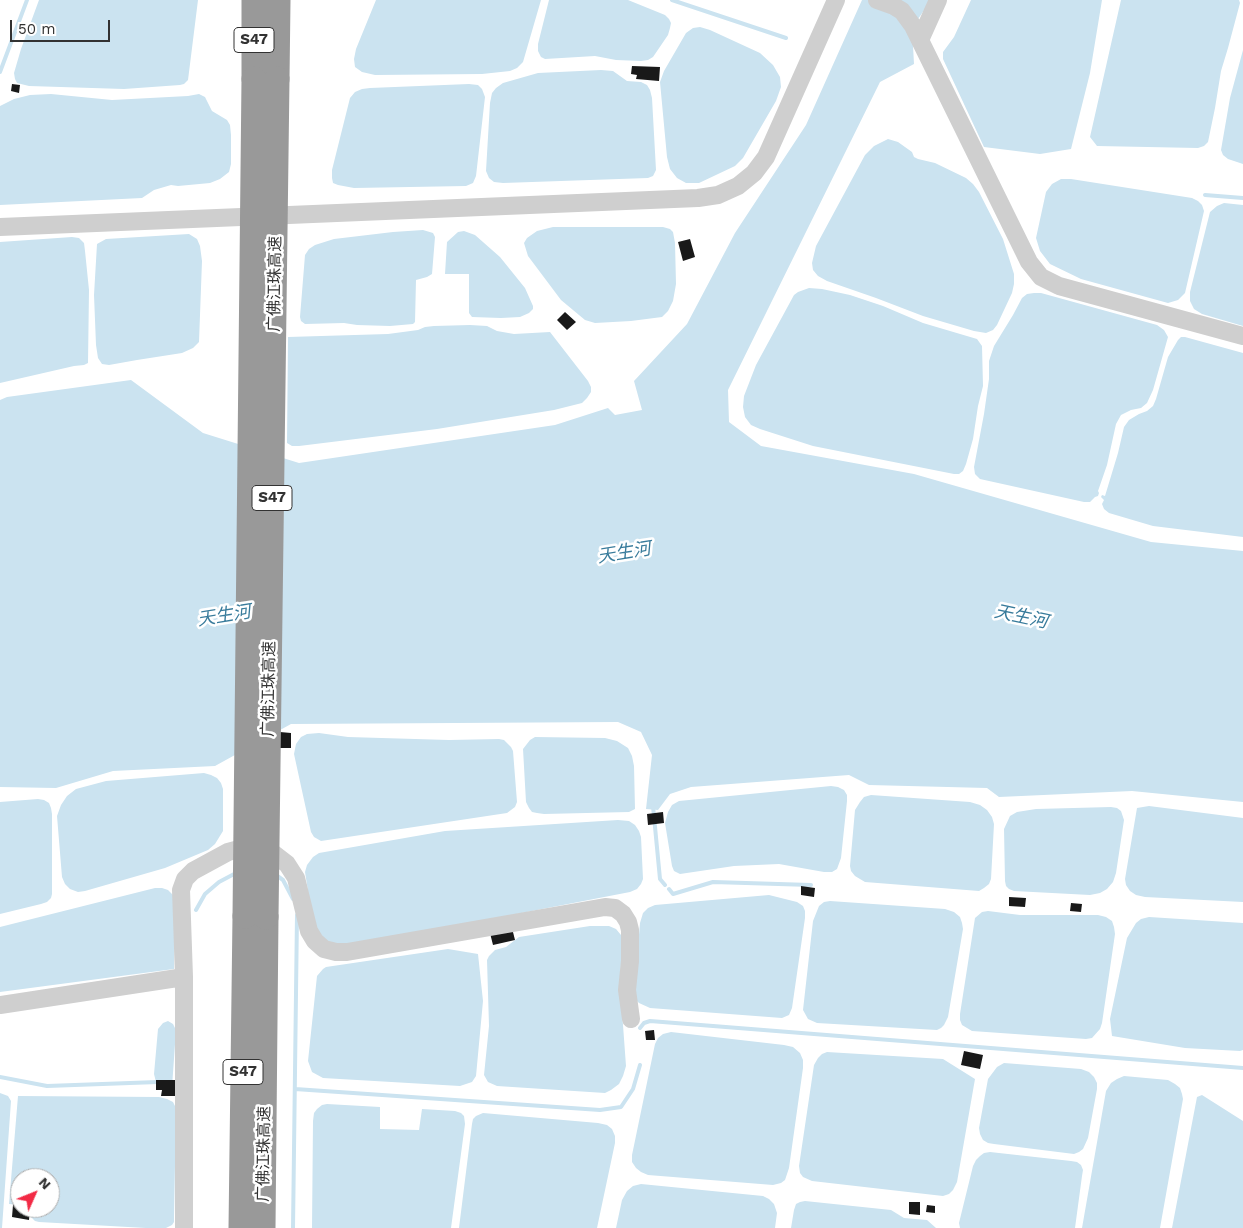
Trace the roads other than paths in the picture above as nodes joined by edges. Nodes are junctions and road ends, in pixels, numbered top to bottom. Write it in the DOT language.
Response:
graph roads {
  1 [pos="254,0"];
  2 [pos="278,0"];
  3 [pos="836,0"];
  4 [pos="877,0"];
  5 [pos="938,0"];
  6 [pos="920,40"];
  7 [pos="266,79"];
  8 [pos="0,227"];
  9 [pos="1243,336"];
  10 [pos="255,916"];
  11 [pos="184,977"];
  12 [pos="0,1005"];
  13 [pos="631,1019"];
  14 [pos="184,1228"];
  15 [pos="241,1228"];
  16 [pos="263,1228"];
  1 -- 7 [label="highway, 广佛江珠高速 / S47"];
  2 -- 7 [label="highway, 广佛江珠高速 / S47"];
  3 -- 8 [label="street"];
  4 -- 6 [label="street"];
  5 -- 6 [label="street"];
  6 -- 9 [label="street"];
  7 -- 10 [label="highway, 广佛江珠高速 / S47, bridge"];
  10 -- 15 [label="highway, 广佛江珠高速 / S47"];
  10 -- 16 [label="highway, 广佛江珠高速 / S47"];
  11 -- 12 [label="street"];
  11 -- 13 [label="street"];
  11 -- 14 [label="street"];
}
